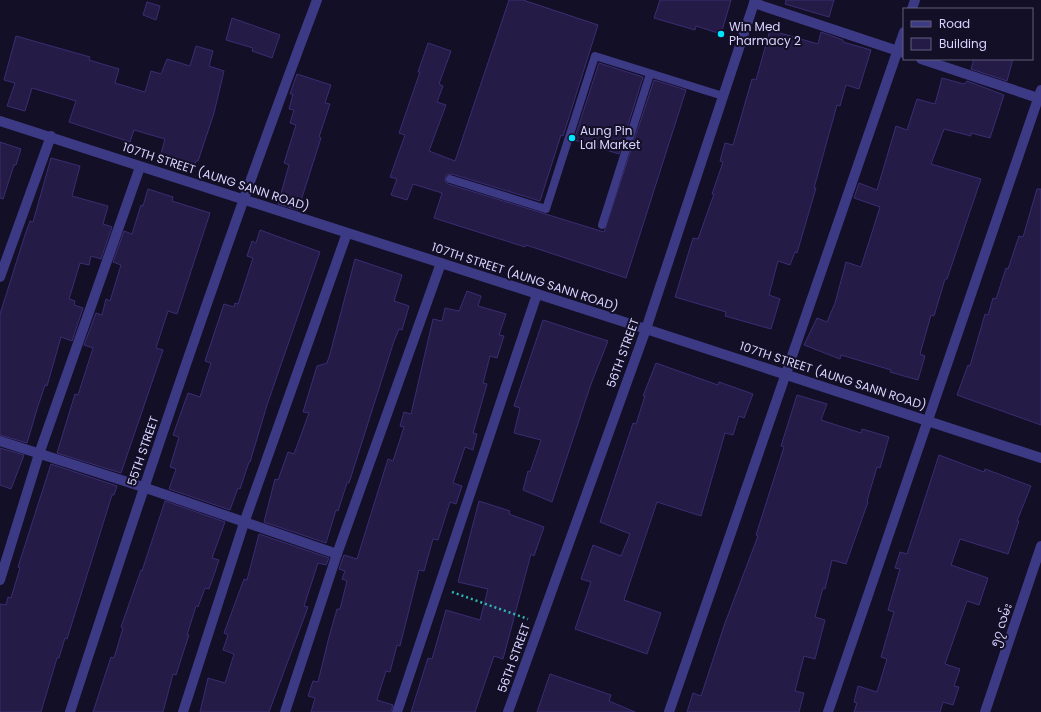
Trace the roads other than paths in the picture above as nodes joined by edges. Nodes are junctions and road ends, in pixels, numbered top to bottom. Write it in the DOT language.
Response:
graph roads {
  1 [pos="317,0"];
  2 [pos="754,2"];
  3 [pos="903,39"];
  4 [pos="901,52"];
  5 [pos="924,60"];
  6 [pos="650,74"];
  7 [pos="1040,95"];
  8 [pos="723,96"];
  9 [pos="0,121"];
  10 [pos="50,136"];
  11 [pos="140,167"];
  12 [pos="450,179"];
  13 [pos="244,200"];
  14 [pos="602,226"];
  15 [pos="347,233"];
  16 [pos="441,263"];
  17 [pos="0,277"];
  18 [pos="537,294"];
  19 [pos="646,330"];
  20 [pos="785,374"];
  21 [pos="928,420"];
  22 [pos="0,441"];
  23 [pos="39,454"];
  24 [pos="1041,458"];
  25 [pos="144,488"];
  26 [pos="244,523"];
  27 [pos="1041,546"];
  28 [pos="337,554"];
  29 [pos="0,580"];
  30 [pos="70,712"];
  31 [pos="183,712"];
  32 [pos="285,712"];
  33 [pos="397,712"];
  34 [pos="508,712"];
  35 [pos="669,712"];
  36 [pos="828,712"];
  37 [pos="985,712"];
  1 -- 13 [label="street, 55TH STREET"];
  2 -- 4 [label="street"];
  2 -- 8 [label="street, 56TH STREET"];
  3 -- 4 [label="street"];
  4 -- 20 [label="street"];
  5 -- 7 [label="street"];
  6 -- 8 [label="lane"];
  6 -- 12 [label="lane"];
  6 -- 14 [label="lane"];
  7 -- 21 [label="street"];
  8 -- 19 [label="street, 56TH STREET"];
  9 -- 10 [label="street, 107TH STREET (AUNG SANN ROAD)"];
  10 -- 11 [label="street, 107TH STREET (AUNG SANN ROAD)"];
  10 -- 17 [label="street"];
  11 -- 13 [label="street, 107TH STREET (AUNG SANN ROAD)"];
  11 -- 23 [label="street"];
  13 -- 15 [label="street, 107TH STREET (AUNG SANN ROAD)"];
  13 -- 25 [label="street, 55TH STREET"];
  15 -- 16 [label="street, 107TH STREET (AUNG SANN ROAD)"];
  15 -- 26 [label="street"];
  16 -- 18 [label="street, 107TH STREET (AUNG SANN ROAD)"];
  16 -- 28 [label="street"];
  18 -- 19 [label="street, 107TH STREET (AUNG SANN ROAD)"];
  18 -- 33 [label="street"];
  19 -- 20 [label="street, 107TH STREET (AUNG SANN ROAD)"];
  19 -- 34 [label="street, 56TH STREET"];
  20 -- 21 [label="street, 107TH STREET (AUNG SANN ROAD)"];
  20 -- 35 [label="street"];
  21 -- 24 [label="street, 107TH STREET (AUNG SANN ROAD)"];
  21 -- 36 [label="street"];
  22 -- 23 [label="street"];
  23 -- 25 [label="street"];
  23 -- 29 [label="street"];
  25 -- 26 [label="street"];
  25 -- 30 [label="street, 55TH STREET"];
  26 -- 28 [label="street"];
  26 -- 31 [label="street"];
  27 -- 37 [label="street, ၅၇ လမ်း"];
  28 -- 32 [label="street"];
}
